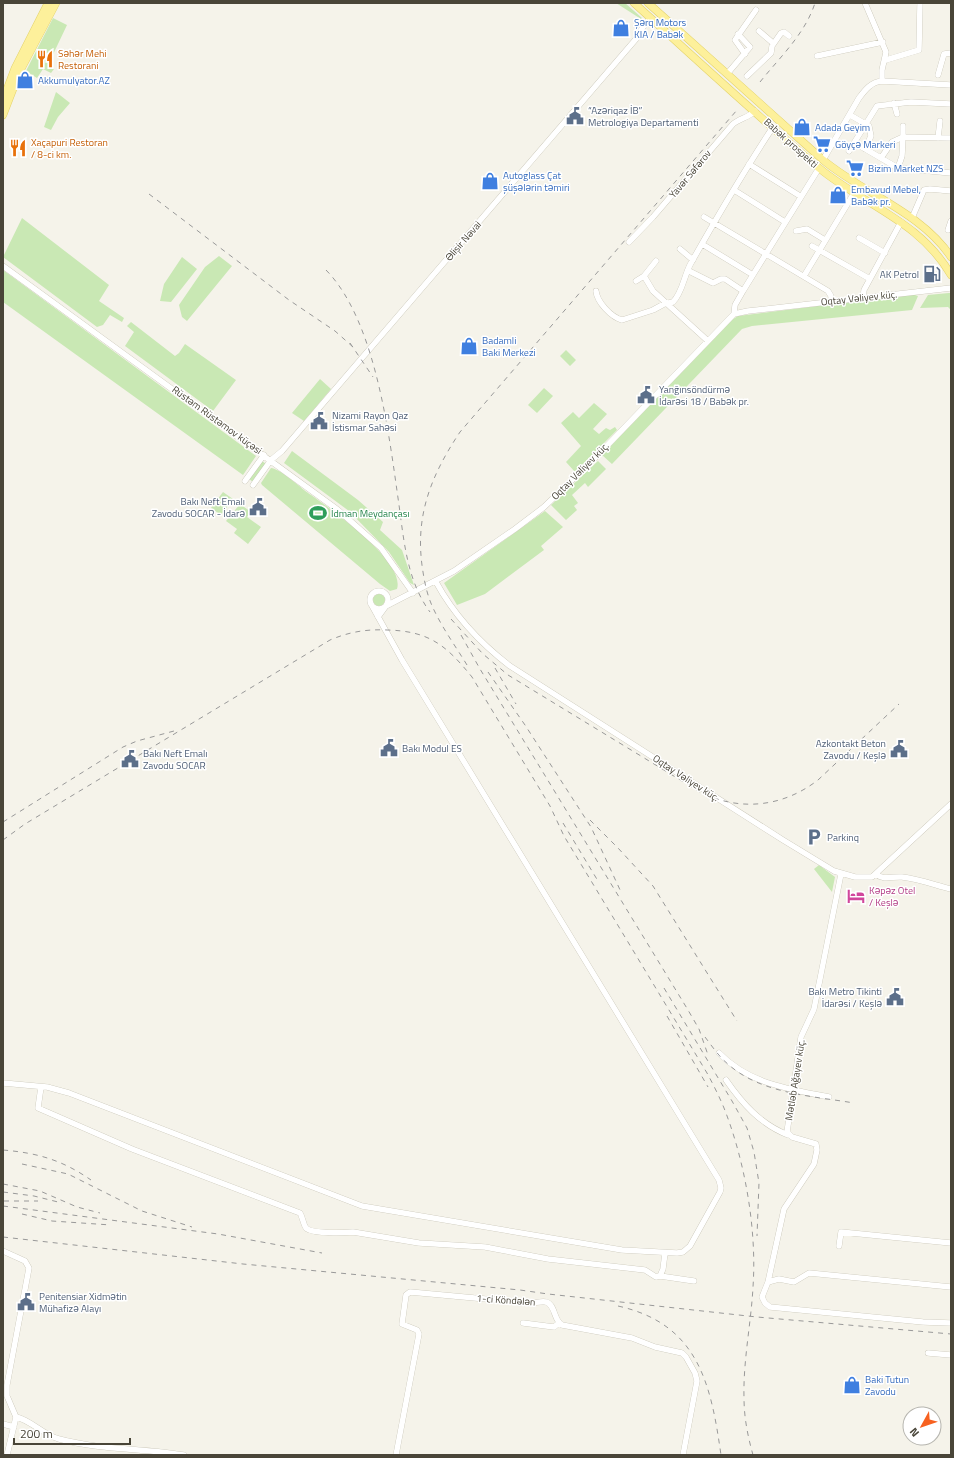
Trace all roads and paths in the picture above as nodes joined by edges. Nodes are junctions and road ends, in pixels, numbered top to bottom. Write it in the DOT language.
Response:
graph roads {
  1 [pos="48,3"];
  2 [pos="56,3"];
  3 [pos="634,3"];
  4 [pos="648,3"];
  5 [pos="865,3"];
  6 [pos="920,3"];
  7 [pos="756,10"];
  8 [pos="651,18"];
  9 [pos="758,31"];
  10 [pos="738,34"];
  11 [pos="789,36"];
  12 [pos="883,42"];
  13 [pos="773,43"];
  14 [pos="951,53"];
  15 [pos="745,54"];
  16 [pos="817,56"];
  17 [pos="886,60"];
  18 [pos="727,74"];
  19 [pos="938,74"];
  20 [pos="747,76"];
  21 [pos="882,81"];
  22 [pos="951,85"];
  23 [pos="3,100"];
  24 [pos="894,103"];
  25 [pos="951,104"];
  26 [pos="755,111"];
  27 [pos="897,114"];
  28 [pos="3,115"];
  29 [pos="850,115"];
  30 [pos="940,121"];
  31 [pos="866,124"];
  32 [pos="903,126"];
  33 [pos="773,127"];
  34 [pos="903,137"];
  35 [pos="938,138"];
  36 [pos="951,138"];
  37 [pos="855,143"];
  38 [pos="865,149"];
  39 [pos="849,151"];
  40 [pos="881,158"];
  41 [pos="823,160"];
  42 [pos="749,164"];
  43 [pos="819,168"];
  44 [pos="898,168"];
  45 [pos="951,173"];
  46 [pos="734,190"];
  47 [pos="951,191"];
  48 [pos="854,193"];
  49 [pos="800,196"];
  50 [pos="704,218"];
  51 [pos="912,218"];
  52 [pos="951,220"];
  53 [pos="785,222"];
  54 [pos="901,222"];
  55 [pos="715,224"];
  56 [pos="948,230"];
  57 [pos="796,231"];
  58 [pos="860,238"];
  59 [pos="825,240"];
  60 [pos="629,242"];
  61 [pos="702,244"];
  62 [pos="812,246"];
  63 [pos="680,249"];
  64 [pos="820,250"];
  65 [pos="766,253"];
  66 [pos="885,253"];
  67 [pos="951,257"];
  68 [pos="693,260"];
  69 [pos="656,261"];
  70 [pos="3,266"];
  71 [pos="689,271"];
  72 [pos="753,275"];
  73 [pos="951,275"];
  74 [pos="644,276"];
  75 [pos="804,276"];
  76 [pos="870,279"];
  77 [pos="636,281"];
  78 [pos="951,288"];
  79 [pos="596,291"];
  80 [pos="743,291"];
  81 [pos="863,298"];
  82 [pos="832,301"];
  83 [pos="667,303"];
  84 [pos="734,314"];
  85 [pos="708,341"];
  86 [pos="264,455"];
  87 [pos="271,460"];
  88 [pos="245,481"];
  89 [pos="253,485"];
  90 [pos="436,582"];
  91 [pos="413,593"];
  92 [pos="371,604"];
  93 [pos="386,606"];
  94 [pos="378,617"];
  95 [pos="951,804"];
  96 [pos="841,874"];
  97 [pos="876,874"];
  98 [pos="951,890"];
  99 [pos="719,1053"];
  100 [pos="726,1080"];
  101 [pos="3,1083"];
  102 [pos="41,1087"];
  103 [pos="794,1090"];
  104 [pos="829,1097"];
  105 [pos="788,1134"];
  106 [pos="951,1242"];
  107 [pos="839,1246"];
  108 [pos="3,1251"];
  109 [pos="665,1253"];
  110 [pos="660,1276"];
  111 [pos="694,1281"];
  112 [pos="768,1282"];
  113 [pos="951,1287"];
  114 [pos="523,1323"];
  115 [pos="559,1323"];
  116 [pos="951,1323"];
  117 [pos="928,1353"];
  118 [pos="951,1355"];
  119 [pos="16,1417"];
  120 [pos="3,1424"];
  121 [pos="14,1427"];
  122 [pos="7,1455"];
  123 [pos="184,1455"];
  124 [pos="396,1455"];
  125 [pos="683,1455"];
  1 -- 23 [label="main road"];
  2 -- 28 [label="main road"];
  3 -- 8 [label="main road, Babək prospekti"];
  4 -- 18 [label="main road, Babək prospekti"];
  5 -- 12 [label="street"];
  6 -- 17 [label="street"];
  7 -- 10 [label="street"];
  8 -- 26 [label="main road, Babək prospekti"];
  8 -- 87 [label="street, Əlişir Nəvai"];
  9 -- 13 [label="street"];
  10 -- 15 [label="street"];
  10 -- 15 [label="street"];
  11 -- 13 [label="street"];
  12 -- 16 [label="street"];
  12 -- 17 [label="street"];
  13 -- 20 [label="street"];
  14 -- 19 [label="street"];
  15 -- 18 [label="street"];
  17 -- 21 [label="street"];
  18 -- 41 [label="main road, Babək prospekti"];
  21 -- 22 [label="street"];
  21 -- 29 [label="street"];
  24 -- 25 [label="street"];
  24 -- 27 [label="street"];
  24 -- 31 [label="street"];
  26 -- 33 [label="main road, Babək prospekti"];
  26 -- 60 [label="street, Yavər Səfərov"];
  29 -- 31 [label="street"];
  29 -- 41 [label="street"];
  30 -- 35 [label="street"];
  31 -- 37 [label="street"];
  31 -- 38 [label="street"];
  32 -- 34 [label="street"];
  33 -- 42 [label="street"];
  33 -- 43 [label="main road, Babək prospekti"];
  34 -- 35 [label="street"];
  34 -- 40 [label="street"];
  34 -- 44 [label="street"];
  35 -- 36 [label="street"];
  37 -- 38 [label="street"];
  37 -- 39 [label="street"];
  38 -- 40 [label="street"];
  40 -- 44 [label="street"];
  41 -- 51 [label="main road, Babək prospekti"];
  42 -- 46 [label="street"];
  42 -- 49 [label="street"];
  43 -- 48 [label="main road, Babək prospekti"];
  43 -- 49 [label="street"];
  44 -- 45 [label="street"];
  46 -- 53 [label="street"];
  46 -- 55 [label="street"];
  47 -- 51 [label="street"];
  48 -- 54 [label="main road, Babək prospekti"];
  48 -- 59 [label="street"];
  49 -- 53 [label="street"];
  50 -- 55 [label="street"];
  51 -- 67 [label="main road, Babək prospekti"];
  52 -- 56 [label="street"];
  53 -- 65 [label="street"];
  54 -- 66 [label="street"];
  54 -- 73 [label="main road, Babək prospekti"];
  55 -- 61 [label="street"];
  55 -- 65 [label="street"];
  57 -- 59 [label="street"];
  58 -- 66 [label="street"];
  59 -- 64 [label="street"];
  61 -- 68 [label="street"];
  61 -- 72 [label="street"];
  62 -- 64 [label="street"];
  63 -- 68 [label="street"];
  64 -- 75 [label="street"];
  64 -- 76 [label="street"];
  65 -- 72 [label="street"];
  65 -- 75 [label="street"];
  66 -- 76 [label="street"];
  68 -- 71 [label="street"];
  69 -- 74 [label="street"];
  70 -- 86 [label="street, Rüstəm Rüstəmov küçəsi"];
  71 -- 80 [label="street"];
  71 -- 83 [label="street"];
  72 -- 80 [label="street"];
  74 -- 77 [label="street"];
  74 -- 83 [label="street"];
  75 -- 82 [label="street"];
  76 -- 81 [label="street"];
  78 -- 81 [label="street, Oqtay Vəliyev küç."];
  79 -- 83 [label="street"];
  80 -- 84 [label="street"];
  81 -- 82 [label="street, Oqtay Vəliyev küç."];
  82 -- 84 [label="street, Oqtay Vəliyev küç."];
  83 -- 85 [label="street"];
  84 -- 85 [label="street, Oqtay Vəliyev küç."];
  85 -- 90 [label="street, Oqtay Vəliyev küç."];
  86 -- 87 [label="street, Rüstəm Rüstəmov küçəsi"];
  86 -- 88 [label="street"];
  87 -- 89 [label="street, Əlişir Nəvai"];
  87 -- 91 [label="street, Rüstəm Rüstəmov küçəsi"];
  90 -- 91 [label="street, Oqtay Vəliyev küç."];
  90 -- 96 [label="street, Oqtay Vəliyev küç."];
  91 -- 93 [label="street, Oqtay Vəliyev küç."];
  92 -- 93 [label="street"];
  92 -- 93 [label="street"];
  92 -- 94 [label="street"];
  93 -- 94 [label="street"];
  94 -- 109 [label="street"];
  95 -- 97 [label="street"];
  96 -- 97 [label="street, Oqtay Vəliyev küç."];
  96 -- 103 [label="street, Mətləb Ağayev küç."];
  97 -- 98 [label="street, Oqtay Vəliyev küç."];
  99 -- 103 [label="street"];
  100 -- 105 [label="street"];
  101 -- 102 [label="street"];
  102 -- 109 [label="street"];
  102 -- 110 [label="street"];
  103 -- 104 [label="street"];
  103 -- 105 [label="street, Mətləb Ağayev küç."];
  105 -- 112 [label="street, Mətləb Ağayev küç."];
  106 -- 107 [label="street"];
  108 -- 119 [label="street"];
  109 -- 110 [label="street"];
  110 -- 111 [label="street"];
  112 -- 113 [label="street"];
  112 -- 116 [label="street, Mətləb Ağayev küç."];
  114 -- 115 [label="street"];
  115 -- 124 [label="street, 1-ci Köndələn"];
  115 -- 125 [label="street"];
  117 -- 118 [label="street"];
  119 -- 121 [label="street"];
  119 -- 123 [label="street"];
  120 -- 121 [label="street"];
  121 -- 122 [label="street"];
}
